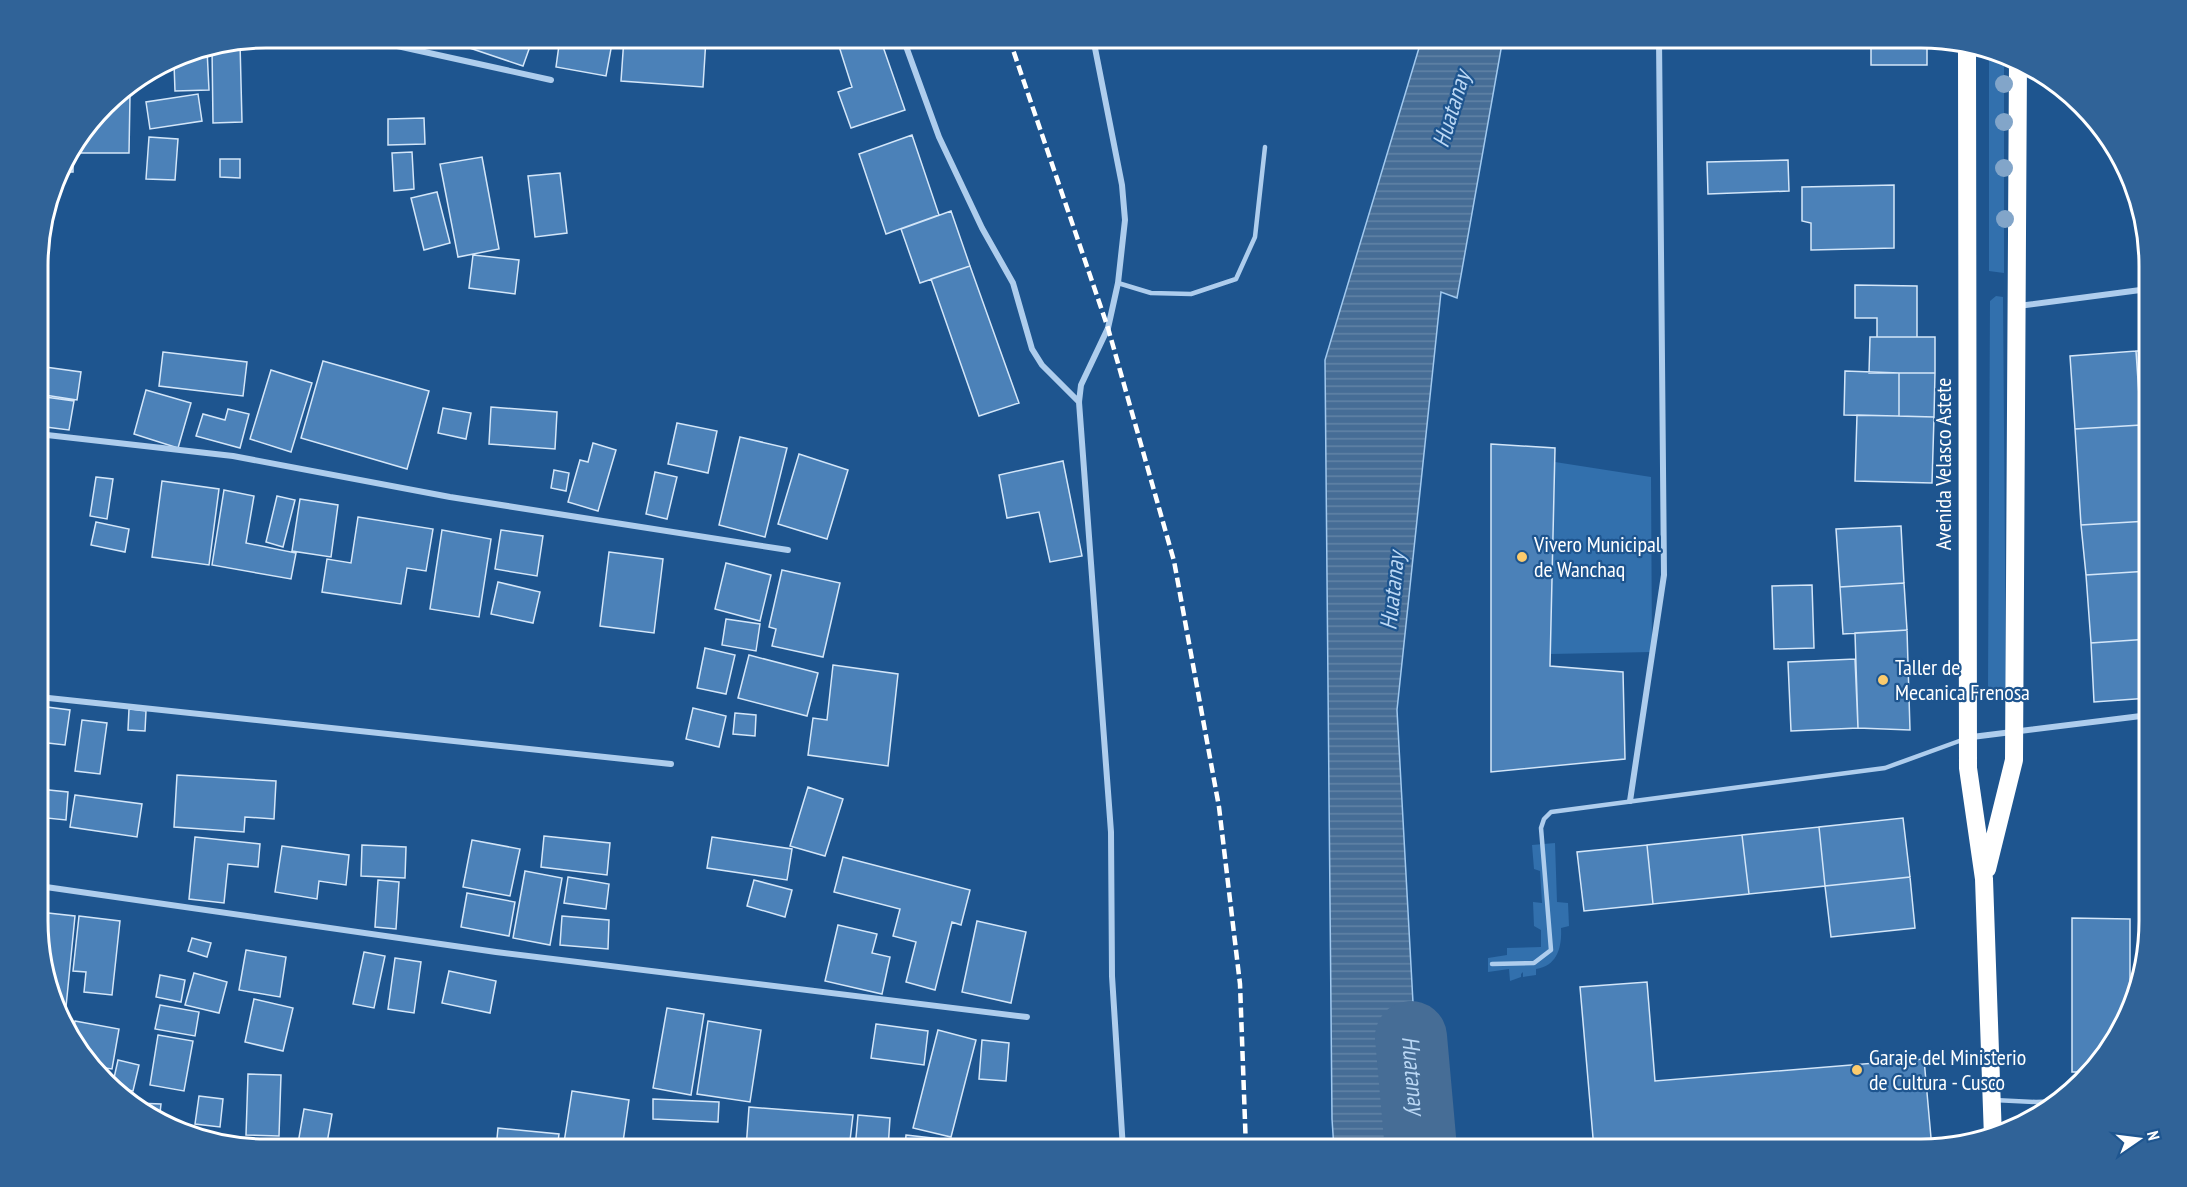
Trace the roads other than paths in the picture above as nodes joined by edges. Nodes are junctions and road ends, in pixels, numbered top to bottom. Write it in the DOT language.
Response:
graph roads {
  1 [pos="406,48"];
  2 [pos="907,48"];
  3 [pos="1095,48"];
  4 [pos="1659,48"];
  5 [pos="1967,53"];
  6 [pos="2018,71"];
  7 [pos="551,80"];
  8 [pos="1265,147"];
  9 [pos="1118,283"];
  10 [pos="2139,290"];
  11 [pos="2018,306"];
  12 [pos="1079,402"];
  13 [pos="48,435"];
  14 [pos="788,550"];
  15 [pos="48,699"];
  16 [pos="2139,716"];
  17 [pos="2014,733"];
  18 [pos="1968,738"];
  19 [pos="671,764"];
  20 [pos="1630,801"];
  21 [pos="1984,879"];
  22 [pos="48,887"];
  23 [pos="1492,964"];
  24 [pos="1027,1017"];
  25 [pos="1992,1100"];
  26 [pos="2042,1102"];
  27 [pos="1993,1126"];
  28 [pos="1122,1139"];
  1 -- 7 [label="street"];
  2 -- 12 [label="street"];
  3 -- 9 [label="street"];
  4 -- 20 [label="street"];
  5 -- 18 [label="highway, Avenida Velasco Astete"];
  6 -- 11 [label="highway, Avenida Velasco Astete"];
  8 -- 9 [label="lane"];
  9 -- 12 [label="street"];
  10 -- 11 [label="street"];
  11 -- 17 [label="highway, Avenida Velasco Astete"];
  12 -- 28 [label="street"];
  13 -- 14 [label="street"];
  15 -- 19 [label="street"];
  16 -- 17 [label="street"];
  17 -- 18 [label="street"];
  17 -- 21 [label="highway, Avenida Velasco Astete"];
  18 -- 20 [label="lane"];
  18 -- 21 [label="highway, Avenida Velasco Astete"];
  20 -- 23 [label="lane"];
  21 -- 25 [label="highway, Avenida Velasco Astete"];
  22 -- 24 [label="street"];
  25 -- 26 [label="lane"];
  25 -- 27 [label="highway, Avenida Velasco Astete"];
}
